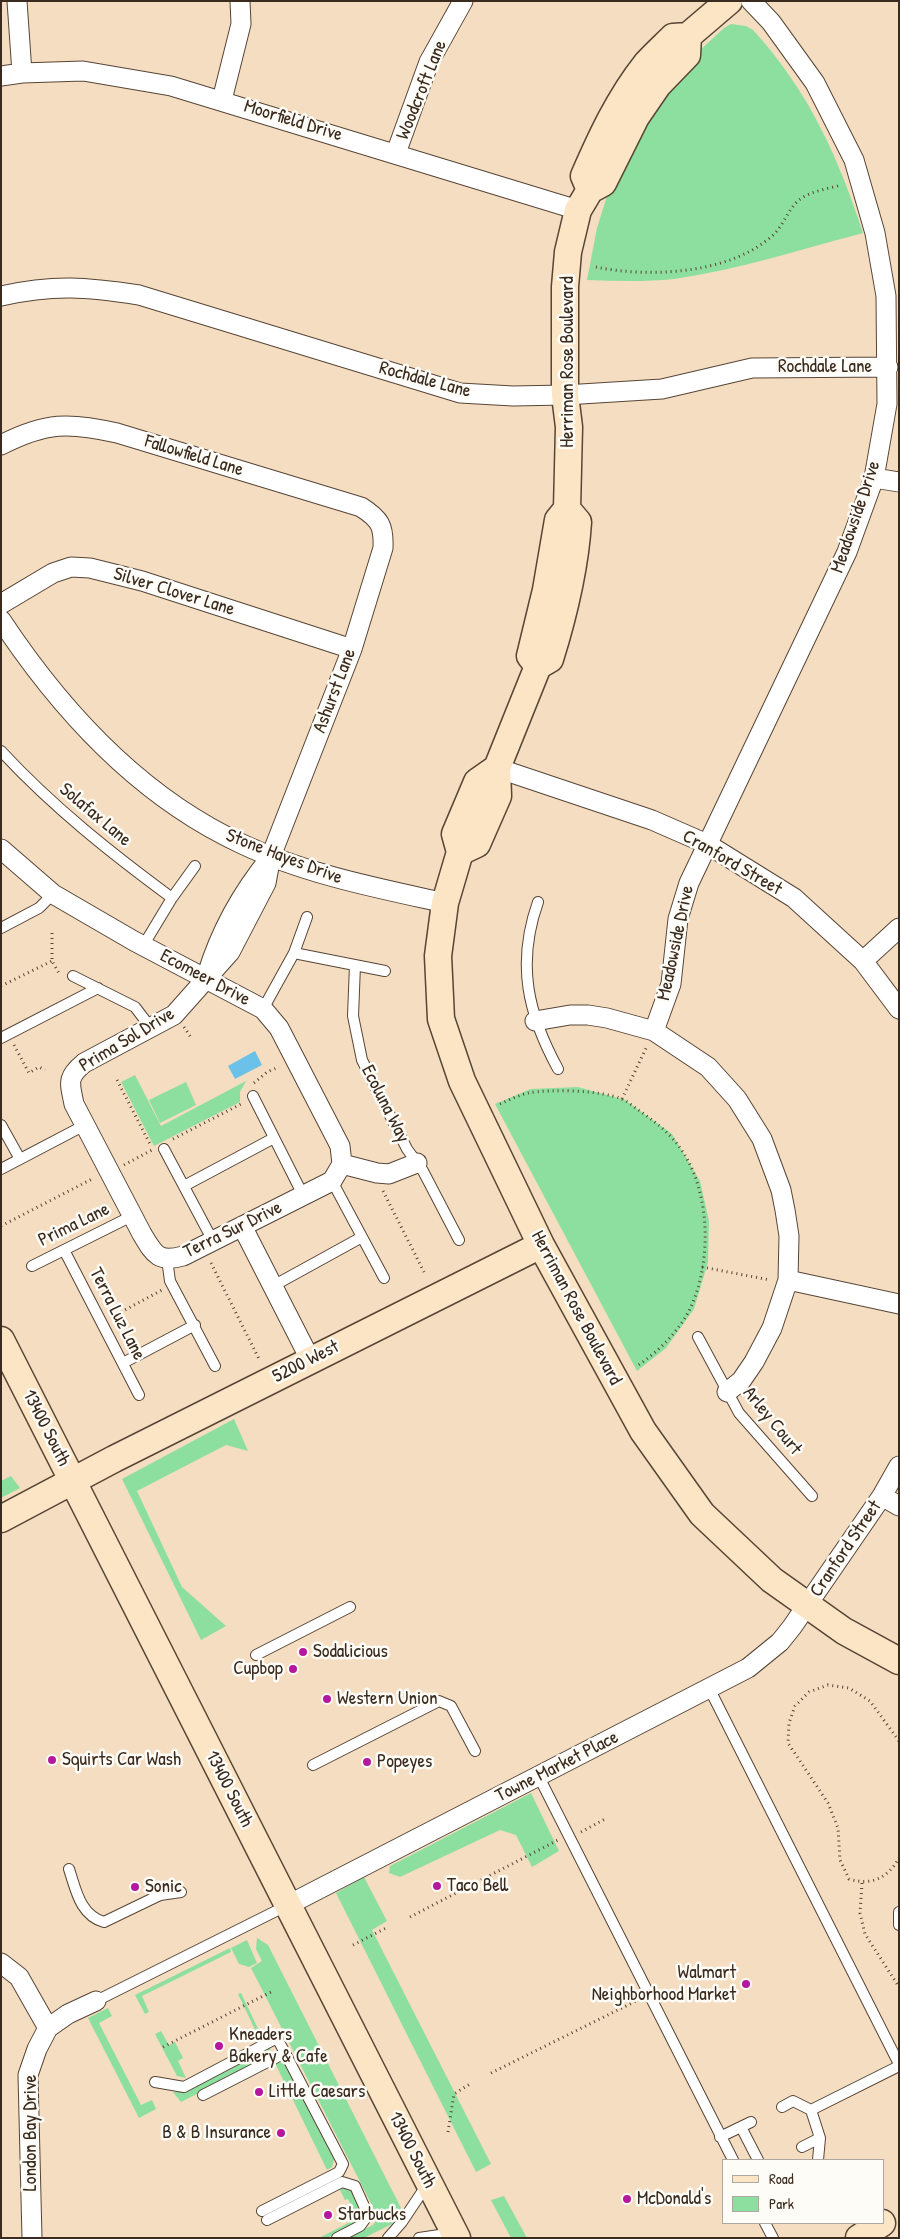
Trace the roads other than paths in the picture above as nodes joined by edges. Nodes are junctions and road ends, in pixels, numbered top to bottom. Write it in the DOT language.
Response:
graph roads {
  1 [pos="17,1"];
  2 [pos="240,1"];
  3 [pos="463,1"];
  4 [pos="729,1"];
  5 [pos="751,1"];
  6 [pos="22,73"];
  7 [pos="1,76"];
  8 [pos="222,100"];
  9 [pos="396,153"];
  10 [pos="584,200"];
  11 [pos="893,295"];
  12 [pos="1,296"];
  13 [pos="888,368"];
  14 [pos="565,395"];
  15 [pos="1,445"];
  16 [pos="874,478"];
  17 [pos="899,482"];
  18 [pos="380,523"];
  19 [pos="1,604"];
  20 [pos="1,620"];
  21 [pos="352,649"];
  22 [pos="1,752"];
  23 [pos="497,768"];
  24 [pos="707,844"];
  25 [pos="1,849"];
  26 [pos="271,856"];
  27 [pos="196,866"];
  28 [pos="53,894"];
  29 [pos="172,898"];
  30 [pos="538,902"];
  31 [pos="445,903"];
  32 [pos="307,917"];
  33 [pos="1,928"];
  34 [pos="899,928"];
  35 [pos="144,946"];
  36 [pos="294,953"];
  37 [pos="863,961"];
  38 [pos="355,966"];
  39 [pos="385,971"];
  40 [pos="74,976"];
  41 [pos="206,979"];
  42 [pos="98,988"];
  43 [pos="262,1009"];
  44 [pos="899,1009"];
  45 [pos="535,1021"];
  46 [pos="151,1028"];
  47 [pos="1,1038"];
  48 [pos="651,1038"];
  49 [pos="558,1069"];
  50 [pos="69,1081"];
  51 [pos="249,1095"];
  52 [pos="1,1125"];
  53 [pos="85,1125"];
  54 [pos="274,1138"];
  55 [pos="167,1145"];
  56 [pos="20,1159"];
  57 [pos="417,1163"];
  58 [pos="342,1164"];
  59 [pos="1,1170"];
  60 [pos="332,1181"];
  61 [pos="184,1186"];
  62 [pos="303,1195"];
  63 [pos="132,1216"];
  64 [pos="242,1226"];
  65 [pos="362,1237"];
  66 [pos="459,1240"];
  67 [pos="213,1241"];
  68 [pos="541,1245"];
  69 [pos="64,1250"];
  70 [pos="167,1259"];
  71 [pos="32,1266"];
  72 [pos="384,1278"];
  73 [pos="780,1280"];
  74 [pos="273,1286"];
  75 [pos="899,1304"];
  76 [pos="195,1326"];
  77 [pos="698,1337"];
  78 [pos="1,1340"];
  79 [pos="310,1359"];
  80 [pos="123,1363"];
  81 [pos="215,1366"];
  82 [pos="726,1392"];
  83 [pos="139,1394"];
  84 [pos="899,1466"];
  85 [pos="73,1482"];
  86 [pos="812,1496"];
  87 [pos="882,1496"];
  88 [pos="899,1506"];
  89 [pos="1,1519"];
  90 [pos="807,1606"];
  91 [pos="350,1607"];
  92 [pos="256,1655"];
  93 [pos="899,1661"];
  94 [pos="709,1688"];
  95 [pos="475,1751"];
  96 [pos="313,1764"];
  97 [pos="539,1777"];
  98 [pos="69,1869"];
  99 [pos="181,1892"];
  100 [pos="288,1905"];
  101 [pos="899,1912"];
  102 [pos="899,1925"];
  103 [pos="1,1963"];
  104 [pos="96,2001"];
  105 [pos="48,2028"];
  106 [pos="285,2053"];
  107 [pos="899,2065"];
  108 [pos="155,2082"];
  109 [pos="203,2095"];
  110 [pos="782,2107"];
  111 [pos="811,2110"];
  112 [pos="751,2122"];
  113 [pos="740,2127"];
  114 [pos="720,2137"];
  115 [pos="820,2138"];
  116 [pos="802,2147"];
  117 [pos="732,2159"];
  118 [pos="757,2159"];
  119 [pos="818,2159"];
  120 [pos="428,2182"];
  121 [pos="899,2211"];
  122 [pos="885,2221"];
  123 [pos="766,2224"];
  124 [pos="880,2224"];
  125 [pos="455,2235"];
  126 [pos="32,2238"];
  127 [pos="337,2238"];
  128 [pos="388,2238"];
  129 [pos="419,2238"];
  130 [pos="773,2238"];
  131 [pos="860,2238"];
  1 -- 6 [label="street"];
  2 -- 8 [label="street"];
  3 -- 9 [label="street, Woodcroft Lane"];
  4 -- 10 [label="street, Herriman Rose Boulevard"];
  5 -- 11 [label="street, Meadowside Drive"];
  6 -- 7 [label="street, Moorfield Drive"];
  6 -- 8 [label="street, Moorfield Drive"];
  8 -- 9 [label="street, Moorfield Drive"];
  9 -- 10 [label="street, Moorfield Drive"];
  10 -- 14 [label="street, Herriman Rose Boulevard"];
  11 -- 13 [label="street, Meadowside Drive"];
  12 -- 14 [label="street, Rochdale Lane"];
  13 -- 14 [label="street, Rochdale Lane"];
  13 -- 16 [label="street, Meadowside Drive"];
  14 -- 23 [label="street, Herriman Rose Boulevard"];
  15 -- 18 [label="street, Fallowfield Lane"];
  16 -- 17 [label="street"];
  16 -- 24 [label="street, Meadowside Drive"];
  18 -- 21 [label="street, Ashurst Lane"];
  19 -- 21 [label="street, Silver Clover Lane"];
  20 -- 26 [label="street, Stone Hayes Drive"];
  21 -- 26 [label="street, Ashurst Lane"];
  22 -- 29 [label="lane, Solafax Lane"];
  23 -- 24 [label="street, Cranford Street"];
  23 -- 31 [label="street, Herriman Rose Boulevard"];
  24 -- 37 [label="street, Cranford Street"];
  24 -- 48 [label="street, Meadowside Drive"];
  25 -- 28 [label="street, Ecomeer Drive"];
  26 -- 31 [label="street, Stone Hayes Drive"];
  26 -- 41 [label="street, Prima Sol Drive"];
  27 -- 29 [label="lane"];
  28 -- 33 [label="lane"];
  28 -- 35 [label="street, Ecomeer Drive"];
  29 -- 35 [label="lane"];
  30 -- 45 [label="lane"];
  31 -- 68 [label="street, Herriman Rose Boulevard"];
  32 -- 36 [label="lane"];
  34 -- 37 [label="street"];
  35 -- 41 [label="street, Ecomeer Drive"];
  36 -- 38 [label="lane"];
  36 -- 43 [label="lane"];
  37 -- 44 [label="street, Cranford Street"];
  38 -- 39 [label="lane"];
  38 -- 57 [label="lane, Ecoluna Way"];
  40 -- 42 [label="lane"];
  41 -- 43 [label="street, Ecomeer Drive"];
  41 -- 46 [label="street, Prima Sol Drive"];
  42 -- 46 [label="lane"];
  42 -- 47 [label="lane"];
  43 -- 58 [label="street, Ecomeer Drive"];
  45 -- 48 [label="street"];
  45 -- 49 [label="lane"];
  46 -- 50 [label="street, Prima Sol Drive"];
  48 -- 73 [label="street"];
  50 -- 53 [label="street, Terra Sur Drive"];
  51 -- 54 [label="lane"];
  52 -- 56 [label="lane"];
  53 -- 56 [label="lane"];
  53 -- 63 [label="street, Terra Sur Drive"];
  54 -- 61 [label="lane"];
  54 -- 62 [label="lane"];
  55 -- 61 [label="lane"];
  56 -- 59 [label="lane"];
  57 -- 58 [label="street, Ecoluna Way"];
  57 -- 66 [label="lane"];
  58 -- 60 [label="street"];
  60 -- 62 [label="street, Terra Sur Drive"];
  60 -- 65 [label="lane"];
  61 -- 67 [label="lane"];
  62 -- 64 [label="street, Terra Sur Drive"];
  63 -- 69 [label="lane, Prima Lane"];
  63 -- 70 [label="street, Terra Sur Drive"];
  64 -- 67 [label="street, Terra Sur Drive"];
  64 -- 74 [label="street"];
  65 -- 72 [label="lane"];
  65 -- 74 [label="lane"];
  67 -- 70 [label="street, Terra Sur Drive"];
  68 -- 79 [label="street, 5200 West"];
  68 -- 90 [label="street, Herriman Rose Boulevard"];
  69 -- 71 [label="lane, Prima Lane"];
  69 -- 80 [label="lane, Terra Luz Lane"];
  70 -- 76 [label="lane"];
  73 -- 75 [label="street"];
  73 -- 82 [label="street"];
  74 -- 79 [label="street"];
  76 -- 80 [label="lane"];
  76 -- 81 [label="lane"];
  77 -- 82 [label="lane, Arley Court"];
  78 -- 85 [label="street, 13400 South"];
  79 -- 85 [label="street, 5200 West"];
  80 -- 83 [label="lane, Terra Luz Lane"];
  82 -- 86 [label="lane, Arley Court"];
  84 -- 87 [label="street, Cranford Street"];
  85 -- 89 [label="street, 5200 West"];
  85 -- 100 [label="street, 13400 South"];
  87 -- 88 [label="street"];
  87 -- 90 [label="street, Cranford Street"];
  90 -- 93 [label="street, Herriman Rose Boulevard"];
  90 -- 94 [label="street, Towne Market Place"];
  91 -- 92 [label="lane"];
  94 -- 97 [label="street, Towne Market Place"];
  94 -- 107 [label="lane"];
  95 -- 96 [label="lane"];
  97 -- 100 [label="street, Towne Market Place"];
  97 -- 114 [label="lane"];
  98 -- 99 [label="lane"];
  100 -- 104 [label="lane"];
  100 -- 120 [label="street, 13400 South"];
  101 -- 102 [label="lane"];
  103 -- 105 [label="street"];
  104 -- 105 [label="street, London Bay Drive"];
  105 -- 126 [label="street, London Bay Drive"];
  106 -- 108 [label="lane"];
  106 -- 109 [label="lane"];
  106 -- 127 [label="lane"];
  107 -- 111 [label="lane"];
  110 -- 111 [label="lane"];
  111 -- 115 [label="lane"];
  112 -- 113 [label="lane"];
  113 -- 114 [label="lane"];
  113 -- 118 [label="lane"];
  114 -- 117 [label="lane"];
  115 -- 116 [label="lane"];
  115 -- 119 [label="lane"];
  120 -- 125 [label="street, 13400 South"];
  120 -- 128 [label="lane"];
  121 -- 122 [label="street"];
  123 -- 130 [label="lane"];
  124 -- 131 [label="street"];
  125 -- 129 [label="lane"];
}
